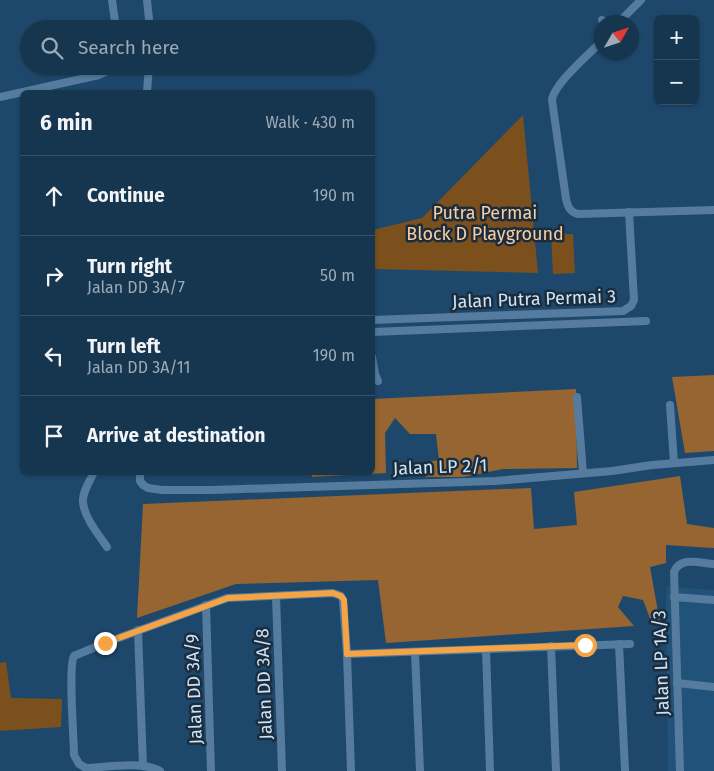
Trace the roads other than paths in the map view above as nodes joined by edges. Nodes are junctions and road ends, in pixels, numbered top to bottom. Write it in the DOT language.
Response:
graph roads {
  1 [pos="112,0"];
  2 [pos="147,0"];
  3 [pos="641,0"];
  4 [pos="626,15"];
  5 [pos="115,20"];
  6 [pos="149,20"];
  7 [pos="594,49"];
  8 [pos="100,75"];
  9 [pos="149,75"];
  10 [pos="33,90"];
  11 [pos="148,90"];
  12 [pos="20,93"];
  13 [pos="0,97"];
  14 [pos="714,210"];
  15 [pos="629,212"];
  16 [pos="375,320"];
  17 [pos="646,320"];
  18 [pos="375,332"];
  19 [pos="375,374"];
  20 [pos="378,381"];
  21 [pos="577,397"];
  22 [pos="670,405"];
  23 [pos="714,460"];
  24 [pos="674,463"];
  25 [pos="583,473"];
  26 [pos="92,475"];
  27 [pos="140,477"];
  28 [pos="107,547"];
  29 [pos="714,564"];
  30 [pos="276,596"];
  31 [pos="674,597"];
  32 [pos="714,600"];
  33 [pos="206,605"];
  34 [pos="138,630"];
  35 [pos="619,644"];
  36 [pos="630,644"];
  37 [pos="551,646"];
  38 [pos="486,649"];
  39 [pos="415,652"];
  40 [pos="347,654"];
  41 [pos="677,683"];
  42 [pos="714,687"];
  43 [pos="143,766"];
  44 [pos="160,771"];
  45 [pos="212,771"];
  46 [pos="282,771"];
  47 [pos="351,771"];
  48 [pos="420,771"];
  49 [pos="490,771"];
  50 [pos="556,771"];
  51 [pos="625,771"];
  52 [pos="680,771"];
  1 -- 5 [label="street"];
  2 -- 6 [label="street"];
  3 -- 4 [label="street"];
  7 -- 15 [label="street"];
  8 -- 10 [label="street"];
  9 -- 11 [label="street"];
  12 -- 13 [label="street"];
  14 -- 15 [label="street"];
  15 -- 16 [label="street, Jalan Putra Permai 3"];
  17 -- 18 [label="street"];
  19 -- 20 [label="street"];
  21 -- 25 [label="street"];
  22 -- 24 [label="street"];
  23 -- 24 [label="street, Jalan LP 2/1"];
  24 -- 25 [label="street, Jalan LP 2/1"];
  25 -- 27 [label="street, Jalan LP 2/1"];
  26 -- 28 [label="street"];
  29 -- 31 [label="street, Jalan LP 1A/3"];
  30 -- 33 [label="street"];
  30 -- 40 [label="street"];
  30 -- 46 [label="street, Jalan DD 3A/8"];
  31 -- 32 [label="street"];
  31 -- 41 [label="street, Jalan LP 1A/3"];
  33 -- 34 [label="street"];
  33 -- 45 [label="street, Jalan DD 3A/9"];
  34 -- 43 [label="street"];
  34 -- 43 [label="street"];
  35 -- 36 [label="street"];
  35 -- 37 [label="street"];
  35 -- 51 [label="street"];
  37 -- 38 [label="street"];
  37 -- 50 [label="street"];
  38 -- 39 [label="street"];
  38 -- 49 [label="street"];
  39 -- 40 [label="street"];
  39 -- 48 [label="street"];
  40 -- 47 [label="street"];
  41 -- 42 [label="street"];
  41 -- 52 [label="street, Jalan LP 1A/3"];
  43 -- 44 [label="street"];
}
